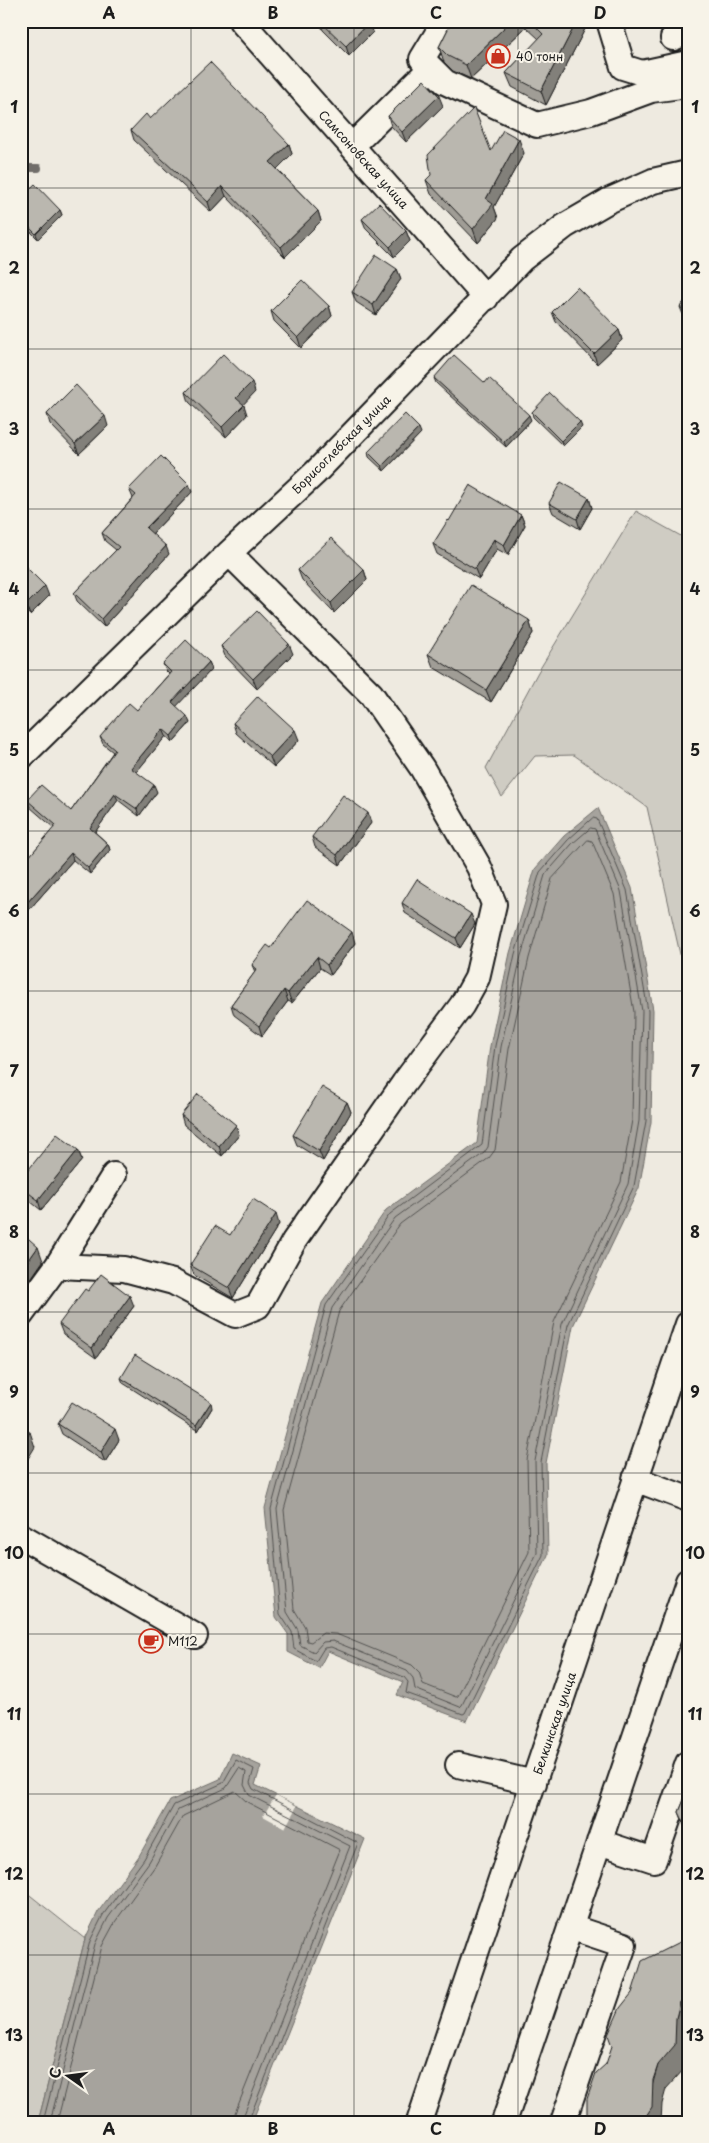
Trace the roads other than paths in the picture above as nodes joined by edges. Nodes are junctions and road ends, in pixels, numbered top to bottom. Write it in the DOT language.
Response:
graph roads {
  1 [pos="241,21"];
  2 [pos="445,21"];
  3 [pos="610,21"];
  4 [pos="688,63"];
  5 [pos="431,68"];
  6 [pos="688,84"];
  7 [pos="352,146"];
  8 [pos="688,173"];
  9 [pos="486,298"];
  10 [pos="229,553"];
  11 [pos="21,757"];
  12 [pos="114,1176"];
  13 [pos="56,1266"];
  14 [pos="21,1315"];
  15 [pos="688,1324"];
  16 [pos="679,1381"];
  17 [pos="635,1479"];
  18 [pos="688,1499"];
  19 [pos="21,1536"];
  20 [pos="688,1581"];
  21 [pos="195,1636"];
  22 [pos="688,1763"];
  23 [pos="458,1765"];
  24 [pos="534,1783"];
  25 [pos="599,1842"];
  26 [pos="570,1927"];
  27 [pos="419,2122"];
  28 [pos="504,2122"];
  29 [pos="564,2122"];
  1 -- 7 [label="street, Самсоновская улица"];
  2 -- 5 [label="street"];
  3 -- 4 [label="street"];
  5 -- 6 [label="street"];
  5 -- 7 [label="street"];
  7 -- 9 [label="street, Самсоновская улица"];
  8 -- 9 [label="street, Борисоглебская улица"];
  9 -- 10 [label="street, Борисоглебская улица"];
  10 -- 11 [label="street, Борисоглебская улица"];
  10 -- 13 [label="street"];
  12 -- 13 [label="street"];
  13 -- 14 [label="street"];
  15 -- 16 [label="street, Белкинская улица"];
  16 -- 17 [label="street, Белкинская улица"];
  17 -- 18 [label="street"];
  17 -- 24 [label="street, Белкинская улица"];
  19 -- 21 [label="street"];
  20 -- 25 [label="street"];
  22 -- 25 [label="street"];
  23 -- 24 [label="street"];
  24 -- 27 [label="street, Белкинская улица"];
  25 -- 26 [label="street"];
  26 -- 28 [label="street"];
  26 -- 29 [label="street"];
}
